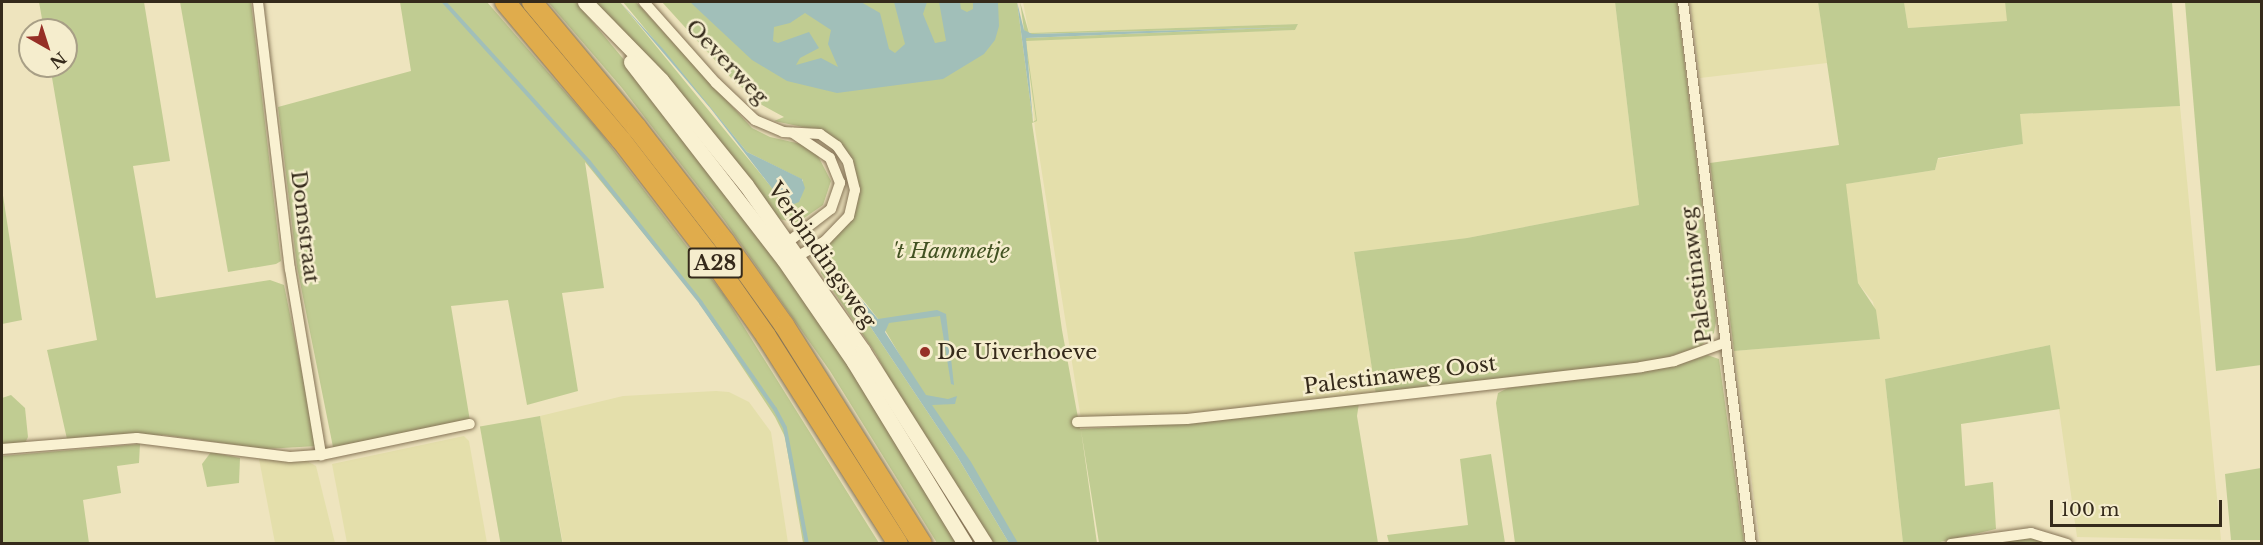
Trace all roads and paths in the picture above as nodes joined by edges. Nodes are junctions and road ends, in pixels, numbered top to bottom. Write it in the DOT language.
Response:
graph roads {
  1 [pos="258,2"];
  2 [pos="504,2"];
  3 [pos="532,2"];
  4 [pos="644,2"];
  5 [pos="1683,2"];
  6 [pos="590,7"];
  7 [pos="793,133"];
  8 [pos="788,242"];
  9 [pos="800,259"];
  10 [pos="784,260"];
  11 [pos="1724,343"];
  12 [pos="1077,422"];
  13 [pos="470,424"];
  14 [pos="2,449"];
  15 [pos="321,455"];
  16 [pos="898,543"];
  17 [pos="922,543"];
  18 [pos="965,543"];
  19 [pos="985,543"];
  20 [pos="1751,543"];
  21 [pos="1951,543"];
  22 [pos="2067,543"];
  1 -- 15 [label="street, Domstraat"];
  2 -- 16 [label="highway, A28"];
  3 -- 17 [label="highway, A28"];
  4 -- 7 [label="street, Oeverweg"];
  5 -- 11 [label="street, Palestinaweg"];
  6 -- 8 [label="main road, Verbindingsweg"];
  6 -- 10 [label="main road, Verbindingsweg"];
  7 -- 8 [label="street, Oeverweg"];
  7 -- 9 [label="street, Oeverweg"];
  8 -- 9 [label="main road, Verbindingsweg"];
  8 -- 10 [label="street"];
  9 -- 10 [label="street"];
  9 -- 19 [label="main road, Verbindingsweg"];
  10 -- 18 [label="main road, Verbindingsweg"];
  11 -- 12 [label="street, Palestinaweg Oost"];
  11 -- 20 [label="street, Palestinaweg"];
  13 -- 15 [label="street"];
  14 -- 15 [label="street"];
  21 -- 22 [label="street"];
}
